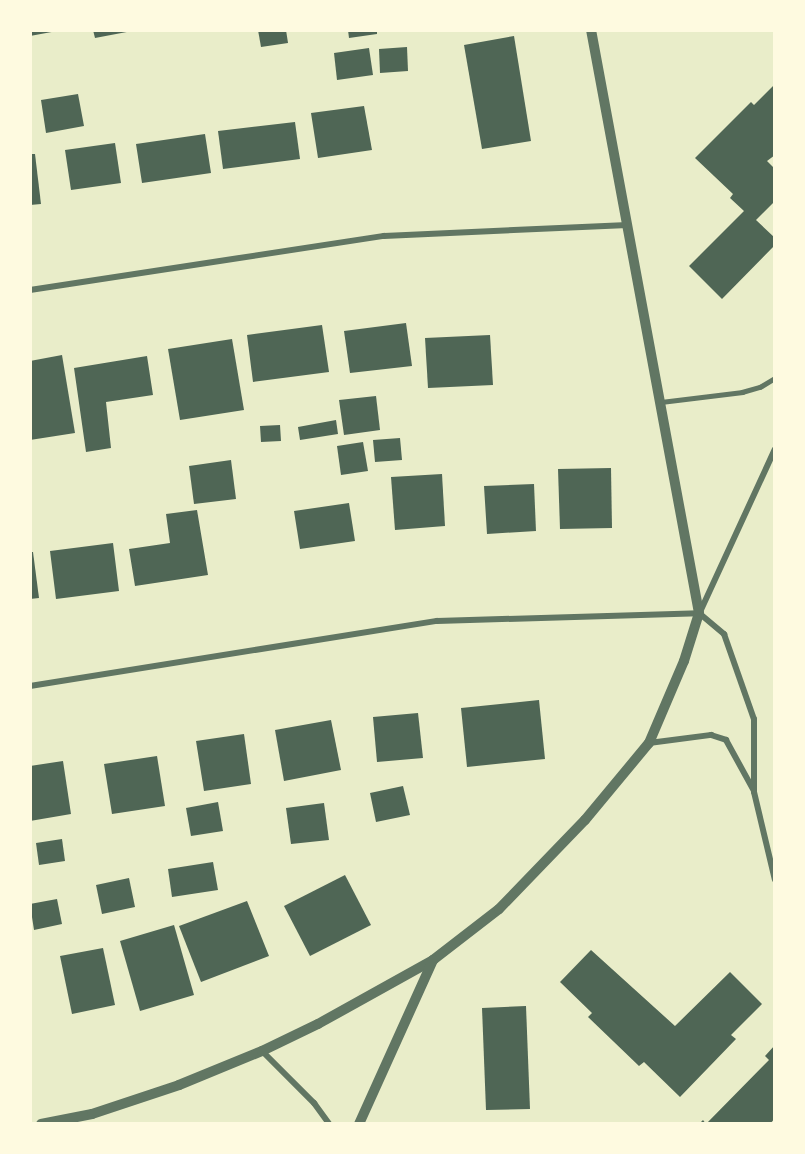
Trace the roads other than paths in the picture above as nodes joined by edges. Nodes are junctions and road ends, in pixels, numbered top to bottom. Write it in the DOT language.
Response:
graph roads {
  1 [pos="591,30"];
  2 [pos="628,225"];
  3 [pos="30,290"];
  4 [pos="775,378"];
  5 [pos="661,402"];
  6 [pos="775,449"];
  7 [pos="699,613"];
  8 [pos="30,686"];
  9 [pos="649,743"];
  10 [pos="754,792"];
  11 [pos="775,880"];
  12 [pos="432,960"];
  13 [pos="262,1051"];
  14 [pos="41,1124"];
  15 [pos="329,1124"];
  16 [pos="359,1124"];
  1 -- 2 [label="street"];
  2 -- 3 [label="street"];
  2 -- 5 [label="street"];
  4 -- 5 [label="lane"];
  5 -- 7 [label="street"];
  6 -- 7 [label="street"];
  7 -- 8 [label="street"];
  7 -- 9 [label="street"];
  7 -- 10 [label="street"];
  9 -- 10 [label="street"];
  9 -- 12 [label="street"];
  10 -- 11 [label="street"];
  12 -- 13 [label="street"];
  12 -- 16 [label="street"];
  13 -- 14 [label="street"];
  13 -- 15 [label="street"];
}
